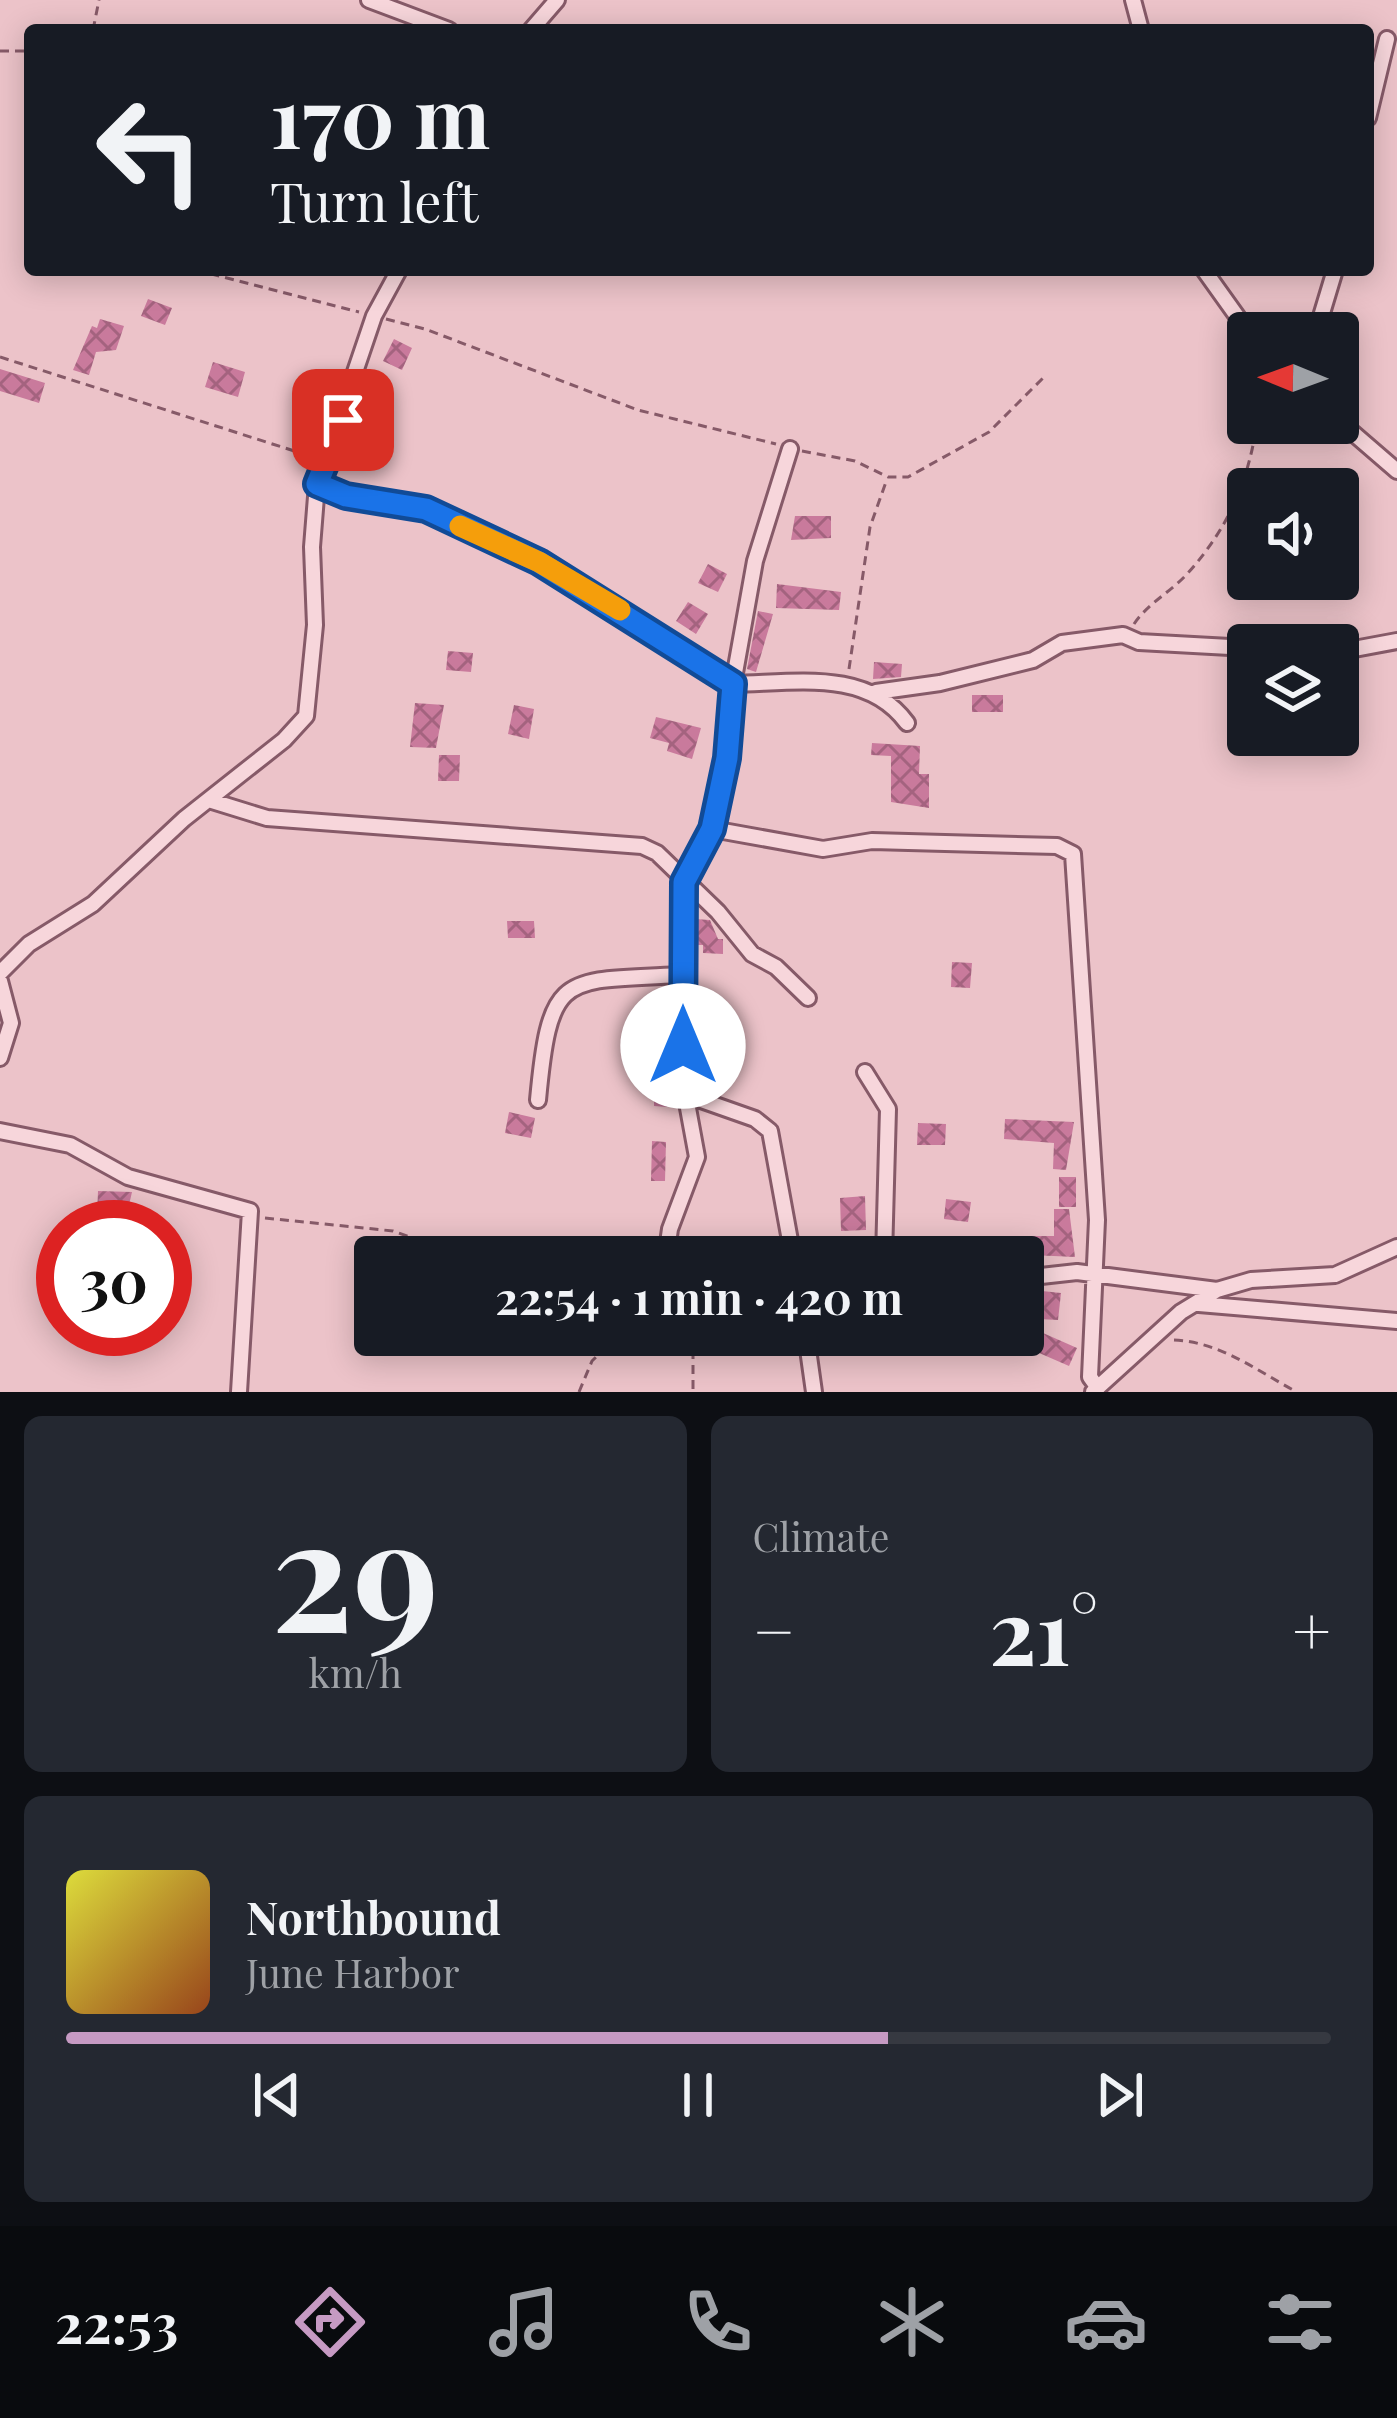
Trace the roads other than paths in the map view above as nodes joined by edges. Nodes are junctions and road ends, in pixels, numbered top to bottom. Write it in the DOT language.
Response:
graph roads {
  1 [pos="369,0"];
  2 [pos="557,0"];
  3 [pos="433,24"];
  4 [pos="536,24"];
  5 [pos="1387,39"];
  6 [pos="1374,93"];
  7 [pos="396,276"];
  8 [pos="1208,276"];
  9 [pos="1333,276"];
  10 [pos="1234,312"];
  11 [pos="1322,312"];
  12 [pos="1359,438"];
  13 [pos="790,448"];
  14 [pos="1397,471"];
  15 [pos="317,484"];
  16 [pos="1397,640"];
  17 [pos="1227,647"];
  18 [pos="1359,648"];
  19 [pos="733,684"];
  20 [pos="871,692"];
  21 [pos="907,724"];
  22 [pos="212,801"];
  23 [pos="712,829"];
  24 [pos="684,882"];
  25 [pos="684,975"];
  26 [pos="0,977"];
  27 [pos="808,998"];
  28 [pos="0,1058"];
  29 [pos="866,1072"];
  30 [pos="684,1094"];
  31 [pos="538,1100"];
  32 [pos="0,1131"];
  33 [pos="672,1236"];
  34 [pos="789,1236"];
  35 [pos="885,1236"];
  36 [pos="1397,1247"];
  37 [pos="1094,1275"];
  38 [pos="1044,1277"];
  39 [pos="1217,1290"];
  40 [pos="1199,1304"];
  41 [pos="1397,1321"];
  42 [pos="809,1356"];
  43 [pos="1095,1390"];
  44 [pos="239,1392"];
  45 [pos="814,1392"];
  1 -- 3 [label="street"];
  2 -- 4 [label="street"];
  5 -- 6 [label="street"];
  7 -- 15 [label="street"];
  8 -- 10 [label="street"];
  9 -- 11 [label="street"];
  12 -- 14 [label="street"];
  13 -- 19 [label="street"];
  15 -- 19 [label="street"];
  15 -- 22 [label="street"];
  16 -- 18 [label="street"];
  17 -- 20 [label="street"];
  19 -- 20 [label="street"];
  19 -- 23 [label="street"];
  20 -- 21 [label="street"];
  22 -- 24 [label="street"];
  22 -- 26 [label="street"];
  23 -- 24 [label="street"];
  23 -- 37 [label="street"];
  24 -- 25 [label="street"];
  24 -- 27 [label="street"];
  25 -- 30 [label="street"];
  25 -- 31 [label="street"];
  26 -- 28 [label="street"];
  29 -- 35 [label="street"];
  30 -- 33 [label="street"];
  30 -- 34 [label="street"];
  32 -- 44 [label="street"];
  36 -- 39 [label="street"];
  37 -- 38 [label="street"];
  37 -- 39 [label="street"];
  37 -- 43 [label="street"];
  39 -- 40 [label="street"];
  40 -- 41 [label="street"];
  40 -- 43 [label="street"];
  42 -- 45 [label="street"];
}
